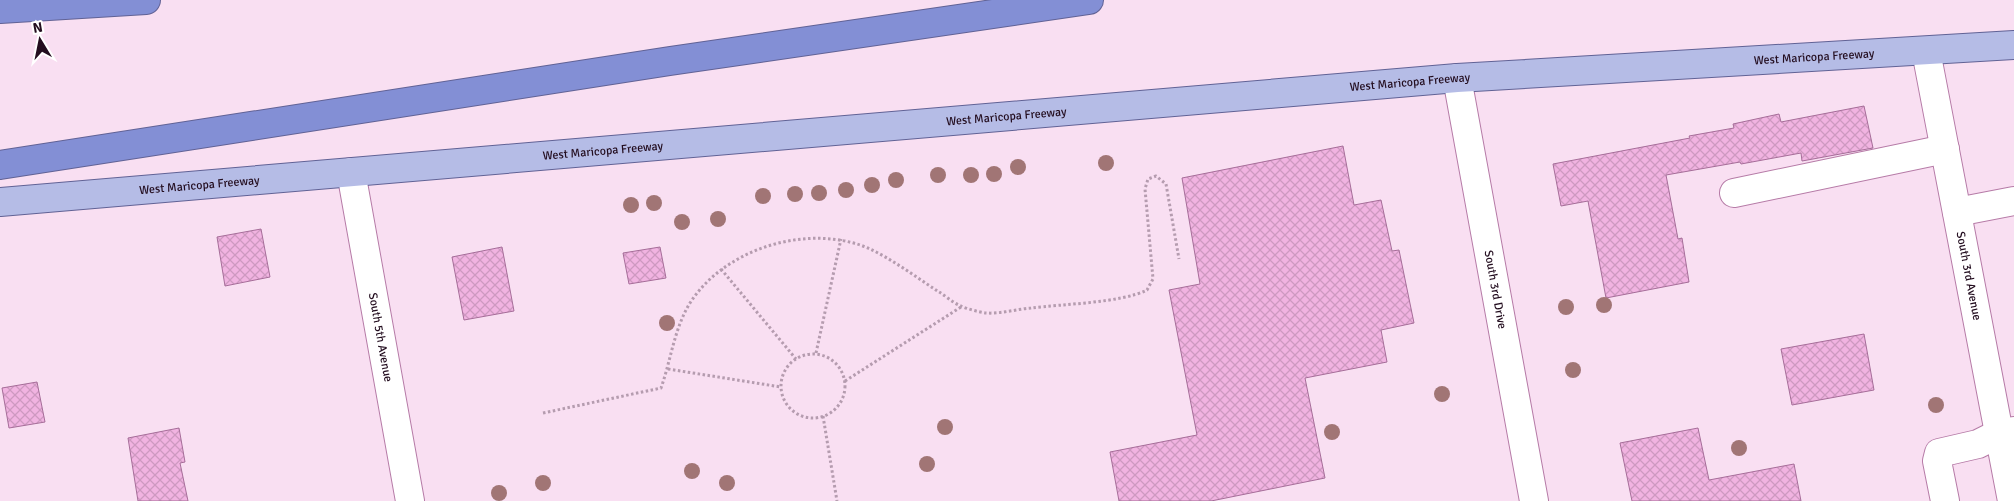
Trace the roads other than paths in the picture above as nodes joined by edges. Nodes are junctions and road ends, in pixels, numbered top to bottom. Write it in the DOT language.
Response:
graph roads {
  1 [pos="146,0"];
  2 [pos="1089,0"];
  3 [pos="0,9"];
  4 [pos="2014,45"];
  5 [pos="1926,51"];
  6 [pos="1456,78"];
  7 [pos="1945,148"];
  8 [pos="0,165"];
  9 [pos="351,172"];
  10 [pos="1734,193"];
  11 [pos="2014,201"];
  12 [pos="0,202"];
  13 [pos="1957,212"];
  14 [pos="2006,432"];
  15 [pos="410,501"];
  16 [pos="1534,501"];
  17 [pos="1945,501"];
  18 [pos="2012,501"];
  1 -- 3 [label="highway"];
  2 -- 8 [label="highway"];
  4 -- 5 [label="main road, West Maricopa Freeway"];
  5 -- 6 [label="main road, West Maricopa Freeway"];
  5 -- 7 [label="street, South 3rd Avenue"];
  6 -- 9 [label="main road, West Maricopa Freeway"];
  6 -- 16 [label="street, South 3rd Drive"];
  7 -- 10 [label="street"];
  7 -- 13 [label="street, South 3rd Avenue"];
  9 -- 12 [label="main road, West Maricopa Freeway"];
  9 -- 15 [label="street, South 5th Avenue"];
  11 -- 13 [label="street"];
  13 -- 14 [label="street, South 3rd Avenue"];
  14 -- 17 [label="street"];
  14 -- 18 [label="street, South 3rd Avenue"];
}
